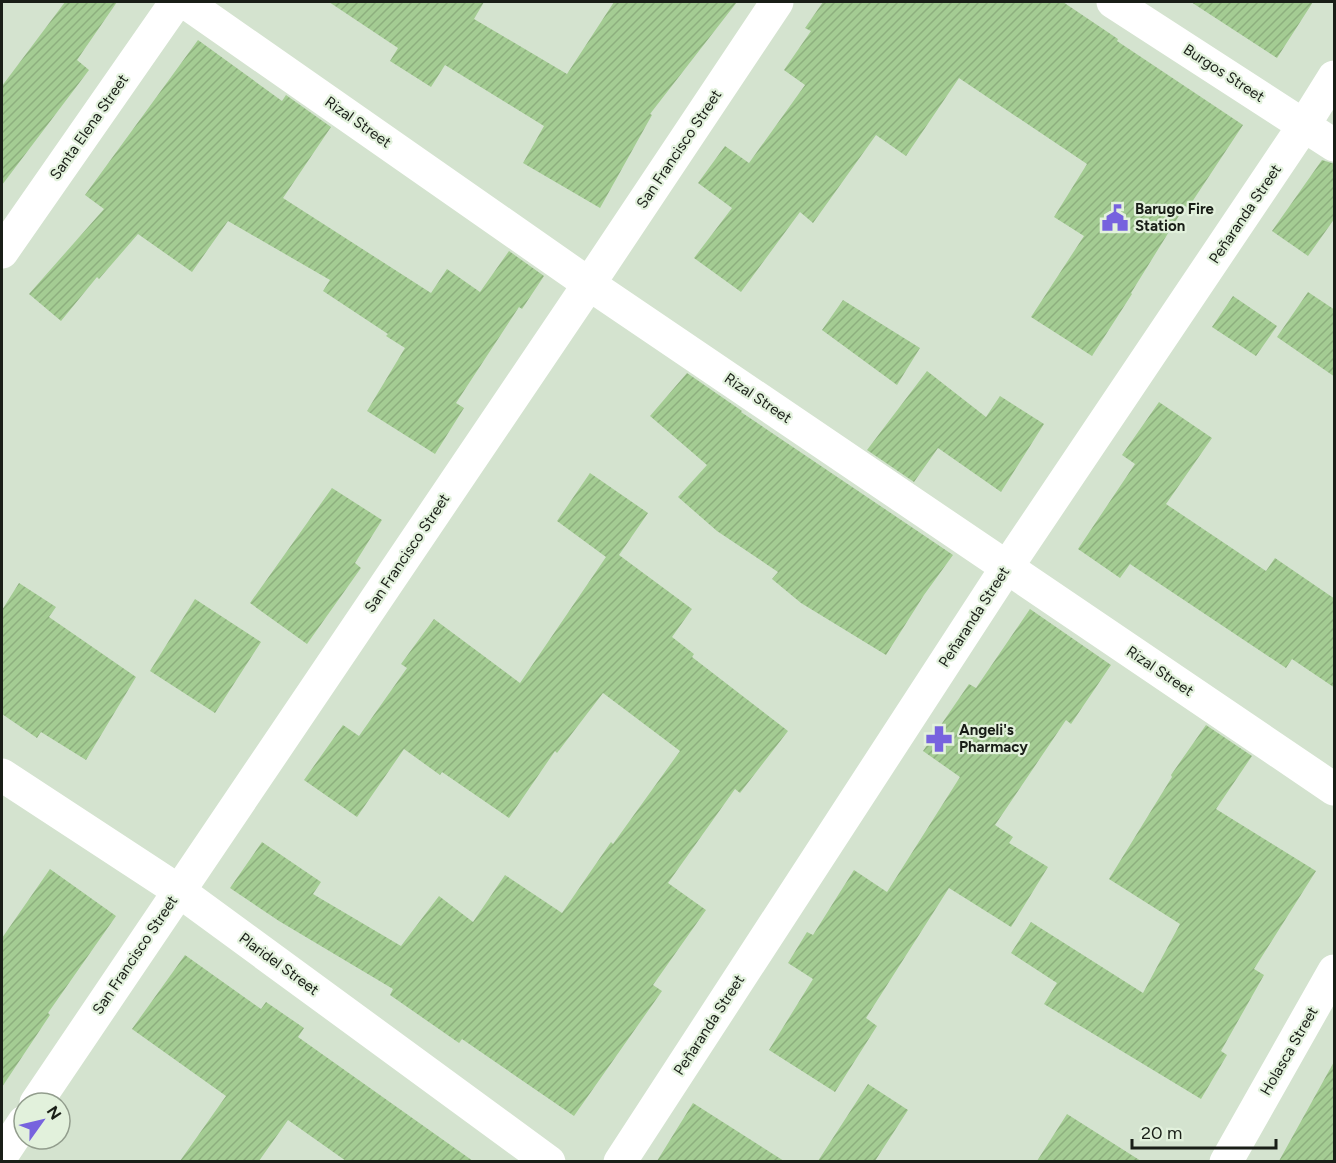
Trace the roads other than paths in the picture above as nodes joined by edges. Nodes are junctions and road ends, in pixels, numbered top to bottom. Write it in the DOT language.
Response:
graph roads {
  1 [pos="176,2"];
  2 [pos="185,2"];
  3 [pos="777,2"];
  4 [pos="1113,2"];
  5 [pos="1335,77"];
  6 [pos="1304,125"];
  7 [pos="1335,145"];
  8 [pos="2,252"];
  9 [pos="589,284"];
  10 [pos="1007,567"];
  11 [pos="2,775"];
  12 [pos="1335,789"];
  13 [pos="178,891"];
  14 [pos="1335,971"];
  15 [pos="44,1091"];
  16 [pos="12,1140"];
  17 [pos="2,1155"];
  18 [pos="549,1161"];
  19 [pos="620,1161"];
  20 [pos="1226,1161"];
  1 -- 8 [label="street, Santa Elena Street"];
  2 -- 9 [label="street, Rizal Street"];
  3 -- 9 [label="street, San Francisco Street"];
  4 -- 6 [label="street, Burgos Street"];
  5 -- 6 [label="street, Peñaranda Street"];
  6 -- 7 [label="street, Burgos Street"];
  6 -- 10 [label="street, Peñaranda Street"];
  9 -- 10 [label="street, Rizal Street"];
  9 -- 13 [label="street, San Francisco Street"];
  10 -- 12 [label="street, Rizal Street"];
  10 -- 19 [label="street, Peñaranda Street"];
  11 -- 13 [label="street, Plaridel Street"];
  13 -- 15 [label="street, San Francisco Street"];
  13 -- 18 [label="street, Plaridel Street"];
  14 -- 20 [label="street, Holasca Street"];
  16 -- 17 [label="street"];
}
